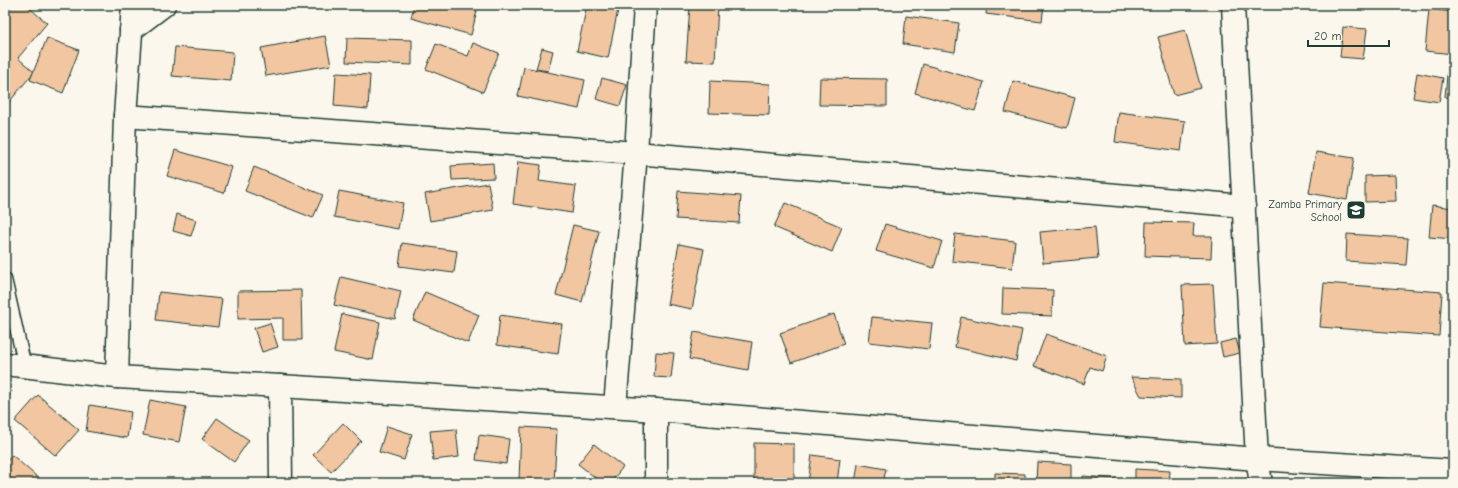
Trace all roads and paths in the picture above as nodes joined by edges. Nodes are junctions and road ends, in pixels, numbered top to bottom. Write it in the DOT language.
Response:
graph roads {
  1 [pos="133,5"];
  2 [pos="164,5"];
  3 [pos="646,5"];
  4 [pos="1233,5"];
  5 [pos="131,30"];
  6 [pos="125,116"];
  7 [pos="636,153"];
  8 [pos="1244,206"];
  9 [pos="5,279"];
  10 [pos="15,366"];
  11 [pos="117,377"];
  12 [pos="280,386"];
  13 [pos="615,407"];
  14 [pos="656,410"];
  15 [pos="1257,459"];
  16 [pos="1453,471"];
  17 [pos="281,483"];
  18 [pos="656,483"];
  19 [pos="1261,483"];
  1 -- 5 [label="street"];
  2 -- 5 [label="street"];
  3 -- 7 [label="street"];
  4 -- 8 [label="street"];
  5 -- 6 [label="street"];
  6 -- 7 [label="street"];
  6 -- 11 [label="street"];
  7 -- 8 [label="street"];
  7 -- 13 [label="street"];
  8 -- 15 [label="street"];
  9 -- 10 [label="lane"];
  10 -- 11 [label="street"];
  11 -- 12 [label="street"];
  12 -- 13 [label="street"];
  12 -- 17 [label="street"];
  13 -- 14 [label="street"];
  14 -- 15 [label="street"];
  14 -- 18 [label="street"];
  15 -- 16 [label="street"];
  15 -- 19 [label="street"];
}
